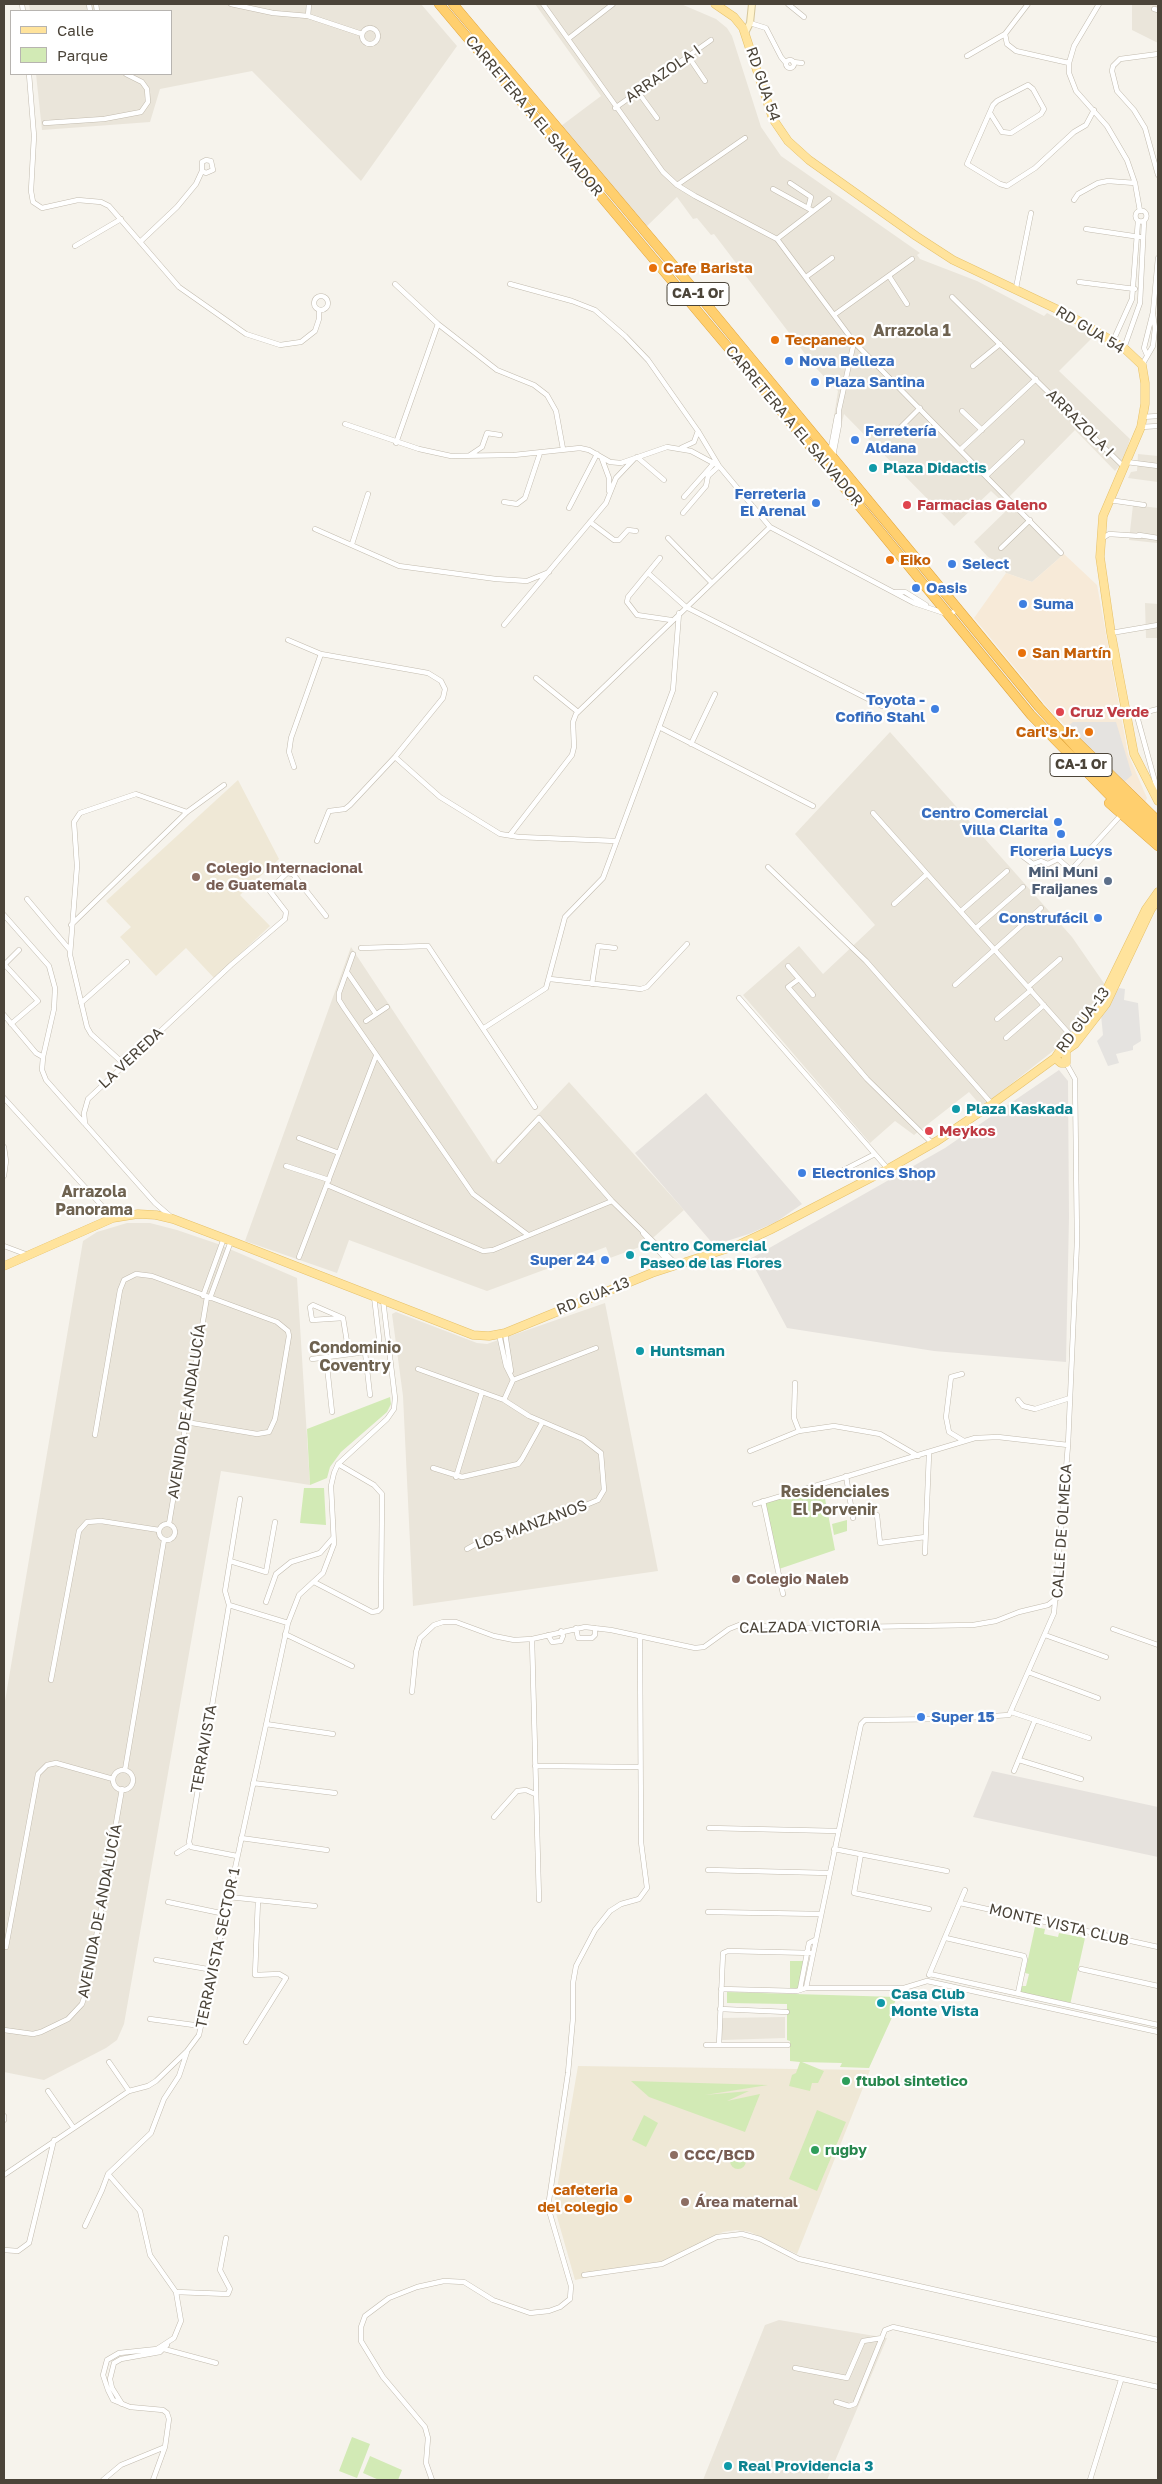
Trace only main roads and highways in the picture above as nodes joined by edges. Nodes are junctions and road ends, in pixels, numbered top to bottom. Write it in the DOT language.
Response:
graph roads {
  1 [pos="439,4"];
  2 [pos="453,4"];
  3 [pos="715,4"];
  4 [pos="904,560"];
  5 [pos="950,600"];
  6 [pos="954,612"];
  7 [pos="958,625"];
  8 [pos="1012,675"];
  9 [pos="1015,693"];
  10 [pos="1039,707"];
  11 [pos="1031,715"];
  12 [pos="1156,790"];
  13 [pos="1158,801"];
  14 [pos="1158,821"];
  15 [pos="1158,830"];
  16 [pos="1158,839"];
  17 [pos="1158,846"];
  18 [pos="1158,894"];
  19 [pos="1074,1041"];
  20 [pos="1066,1050"];
  21 [pos="1060,1061"];
  22 [pos="4,1266"];
  1 -- 4 [label="highway, CARRETERA A EL SALVADOR / CA-1 Or"];
  2 -- 5 [label="highway, CARRETERA A EL SALVADOR / CA-1 Or"];
  3 -- 12 [label="main road, RD GUA 54"];
  4 -- 5 [label="highway"];
  4 -- 6 [label="highway, CARRETERA A EL SALVADOR / CA-1 Or"];
  5 -- 6 [label="highway, CARRETERA A EL SALVADOR / CA-1 Or"];
  6 -- 7 [label="highway, CARRETERA A EL SALVADOR / CA-1 Or"];
  6 -- 8 [label="highway, CARRETERA A EL SALVADOR / CA-1 Or"];
  7 -- 8 [label="highway"];
  7 -- 9 [label="highway, CARRETERA A EL SALVADOR / CA-1 Or"];
  8 -- 9 [label="highway"];
  8 -- 10 [label="highway, CARRETERA A EL SALVADOR / CA-1 Or"];
  9 -- 11 [label="highway, CARRETERA A EL SALVADOR / CA-1 Or"];
  10 -- 14 [label="highway"];
  10 -- 15 [label="highway, CARRETERA A EL SALVADOR / CA-1 Or"];
  11 -- 16 [label="highway, CARRETERA A EL SALVADOR / CA-1 Or"];
  11 -- 17 [label="highway"];
  12 -- 13 [label="main road"];
  18 -- 19 [label="main road, RD GUA-13"];
  19 -- 20 [label="main road"];
  19 -- 21 [label="main road, RD GUA-13"];
  20 -- 21 [label="main road"];
  20 -- 21 [label="main road"];
  21 -- 22 [label="main road, RD GUA-13"];
}
